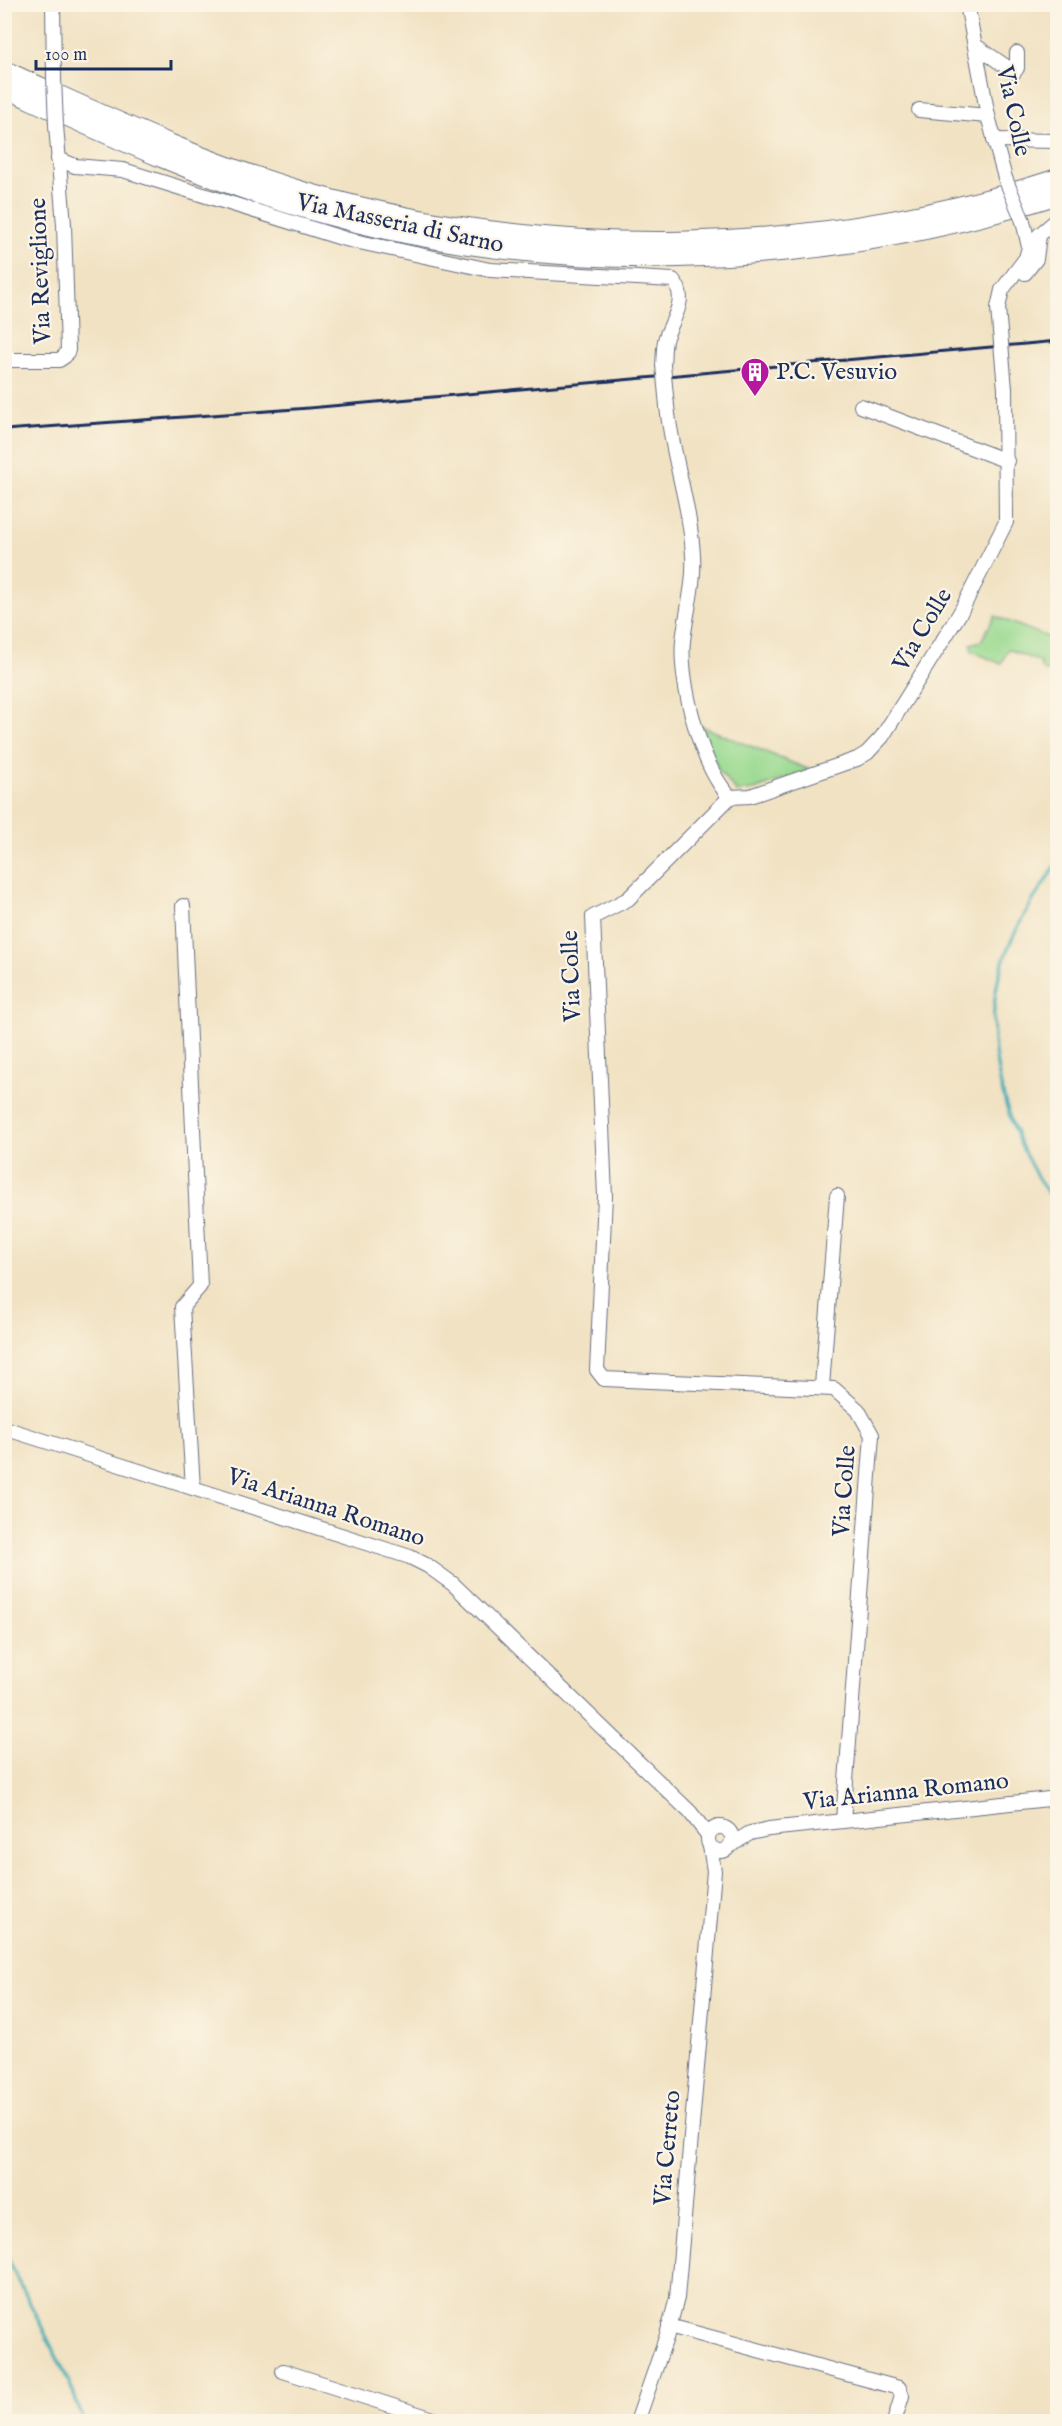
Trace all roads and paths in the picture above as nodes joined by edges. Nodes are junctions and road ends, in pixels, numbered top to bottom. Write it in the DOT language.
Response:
graph roads {
  1 [pos="53,4"];
  2 [pos="967,4"];
  3 [pos="976,46"];
  4 [pos="1017,53"];
  5 [pos="4,71"];
  6 [pos="4,87"];
  7 [pos="919,110"];
  8 [pos="988,116"];
  9 [pos="994,140"];
  10 [pos="1058,141"];
  11 [pos="58,159"];
  12 [pos="1058,179"];
  13 [pos="1058,194"];
  14 [pos="1058,219"];
  15 [pos="1002,290"];
  16 [pos="4,360"];
  17 [pos="861,406"];
  18 [pos="1007,461"];
  19 [pos="730,797"];
  20 [pos="183,906"];
  21 [pos="837,1196"];
  22 [pos="822,1386"];
  23 [pos="4,1428"];
  24 [pos="193,1488"];
  25 [pos="1058,1798"];
  26 [pos="690,1812"];
  27 [pos="843,1821"];
  28 [pos="724,1828"];
  29 [pos="760,1830"];
  30 [pos="709,1841"];
  31 [pos="727,1848"];
  32 [pos="714,1871"];
  33 [pos="669,2326"];
  34 [pos="283,2371"];
  35 [pos="443,2421"];
  36 [pos="637,2421"];
  37 [pos="895,2421"];
  1 -- 11 [label="street, Via Reviglione, bridge"];
  2 -- 3 [label="street, Via Colle"];
  3 -- 4 [label="street"];
  3 -- 8 [label="street, Via Colle"];
  5 -- 12 [label="highway"];
  6 -- 13 [label="highway"];
  7 -- 8 [label="street"];
  8 -- 9 [label="street, Via Colle"];
  9 -- 10 [label="street"];
  9 -- 15 [label="street, Via Colle, bridge"];
  11 -- 16 [label="street, Via Reviglione"];
  11 -- 19 [label="street, Via Masseria di Sarno, bridge"];
  14 -- 15 [label="street"];
  15 -- 18 [label="street, Via Colle, bridge"];
  17 -- 18 [label="street"];
  18 -- 19 [label="street, Via Colle"];
  19 -- 22 [label="street, Via Colle"];
  20 -- 24 [label="street"];
  21 -- 22 [label="street"];
  22 -- 27 [label="street, Via Colle"];
  23 -- 24 [label="street, Via Arianna Romano"];
  24 -- 26 [label="street, Via Arianna Romano"];
  25 -- 27 [label="street, Via Arianna Romano"];
  26 -- 28 [label="street, Via Arianna Romano"];
  26 -- 30 [label="street, Via Arianna Romano"];
  27 -- 29 [label="street, Via Arianna Romano"];
  28 -- 29 [label="street, Via Arianna Romano"];
  28 -- 30 [label="street"];
  28 -- 31 [label="street"];
  29 -- 31 [label="street, Via Arianna Romano"];
  30 -- 31 [label="street"];
  30 -- 32 [label="street, Via Cerreto"];
  31 -- 32 [label="street, Via Cerreto"];
  32 -- 33 [label="street, Via Cerreto"];
  33 -- 36 [label="street, Via Cerreto"];
  33 -- 37 [label="street"];
  34 -- 35 [label="street"];
}
